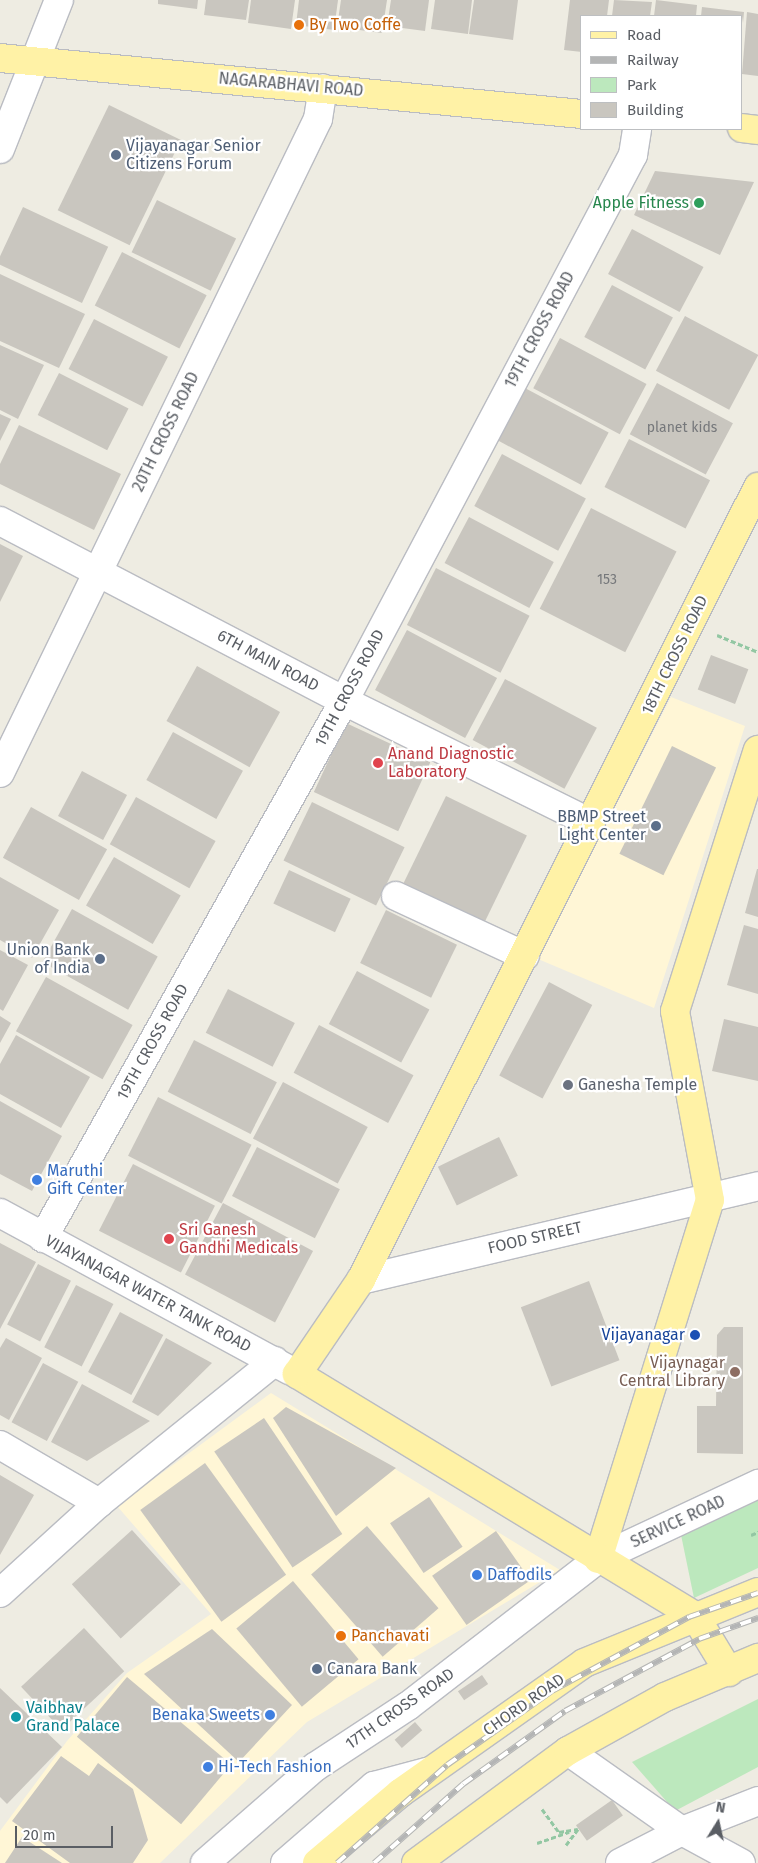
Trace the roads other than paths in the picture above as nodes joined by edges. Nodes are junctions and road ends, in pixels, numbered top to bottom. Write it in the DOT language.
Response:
graph roads {
  1 [pos="59,0"];
  2 [pos="0,58"];
  3 [pos="34,61"];
  4 [pos="323,88"];
  5 [pos="580,114"];
  6 [pos="743,128"];
  7 [pos="637,130"];
  8 [pos="758,130"];
  9 [pos="0,149"];
  10 [pos="758,487"];
  11 [pos="0,521"];
  12 [pos="98,570"];
  13 [pos="344,702"];
  14 [pos="758,750"];
  15 [pos="0,773"];
  16 [pos="591,823"];
  17 [pos="396,896"];
  18 [pos="524,956"];
  19 [pos="758,1186"];
  20 [pos="710,1200"];
  21 [pos="0,1213"];
  22 [pos="43,1238"];
  23 [pos="361,1280"];
  24 [pos="286,1368"];
  25 [pos="0,1445"];
  26 [pos="758,1484"];
  27 [pos="99,1503"];
  28 [pos="598,1559"];
  29 [pos="758,1592"];
  30 [pos="0,1593"];
  31 [pos="695,1616"];
  32 [pos="758,1658"];
  33 [pos="728,1672"];
  34 [pos="568,1751"];
  35 [pos="437,1769"];
  36 [pos="758,1801"];
  37 [pos="682,1831"];
  38 [pos="205,1863"];
  39 [pos="285,1863"];
  40 [pos="317,1863"];
  41 [pos="416,1863"];
  42 [pos="620,1863"];
  43 [pos="741,1863"];
  1 -- 3 [label="street"];
  2 -- 3 [label="main road, NAGARABHAVI ROAD"];
  3 -- 4 [label="main road, NAGARABHAVI ROAD"];
  3 -- 9 [label="street"];
  4 -- 5 [label="main road, NAGARABHAVI ROAD"];
  4 -- 12 [label="street, 20TH CROSS ROAD"];
  6 -- 8 [label="main road"];
  7 -- 13 [label="street, 19TH CROSS ROAD"];
  10 -- 16 [label="main road, 18TH CROSS ROAD"];
  11 -- 12 [label="street, 6TH MAIN ROAD"];
  12 -- 13 [label="street, 6TH MAIN ROAD"];
  12 -- 15 [label="street, 20TH CROSS ROAD"];
  13 -- 16 [label="street, 6TH MAIN ROAD"];
  13 -- 22 [label="street, 19TH CROSS ROAD"];
  14 -- 20 [label="main road"];
  16 -- 18 [label="main road, 18TH CROSS ROAD"];
  17 -- 18 [label="street"];
  18 -- 23 [label="main road, 18TH CROSS ROAD"];
  19 -- 20 [label="street"];
  20 -- 23 [label="street, FOOD STREET"];
  20 -- 28 [label="main road"];
  21 -- 22 [label="street, VIJAYANAGAR WATER TANK ROAD"];
  22 -- 24 [label="street, VIJAYANAGAR WATER TANK ROAD"];
  23 -- 24 [label="main road, 18TH CROSS ROAD"];
  24 -- 27 [label="street"];
  24 -- 28 [label="main road"];
  25 -- 27 [label="street"];
  26 -- 28 [label="street, SERVICE ROAD"];
  27 -- 30 [label="street"];
  28 -- 31 [label="main road"];
  28 -- 38 [label="street, 17TH CROSS ROAD"];
  29 -- 31 [label="main road, CHORD ROAD"];
  31 -- 33 [label="main road"];
  31 -- 35 [label="main road, CHORD ROAD"];
  32 -- 33 [label="main road"];
  33 -- 34 [label="main road"];
  34 -- 37 [label="street"];
  34 -- 41 [label="main road"];
  35 -- 39 [label="street"];
  35 -- 40 [label="main road, CHORD ROAD"];
  36 -- 37 [label="street"];
  37 -- 42 [label="street"];
  37 -- 43 [label="street"];
}
